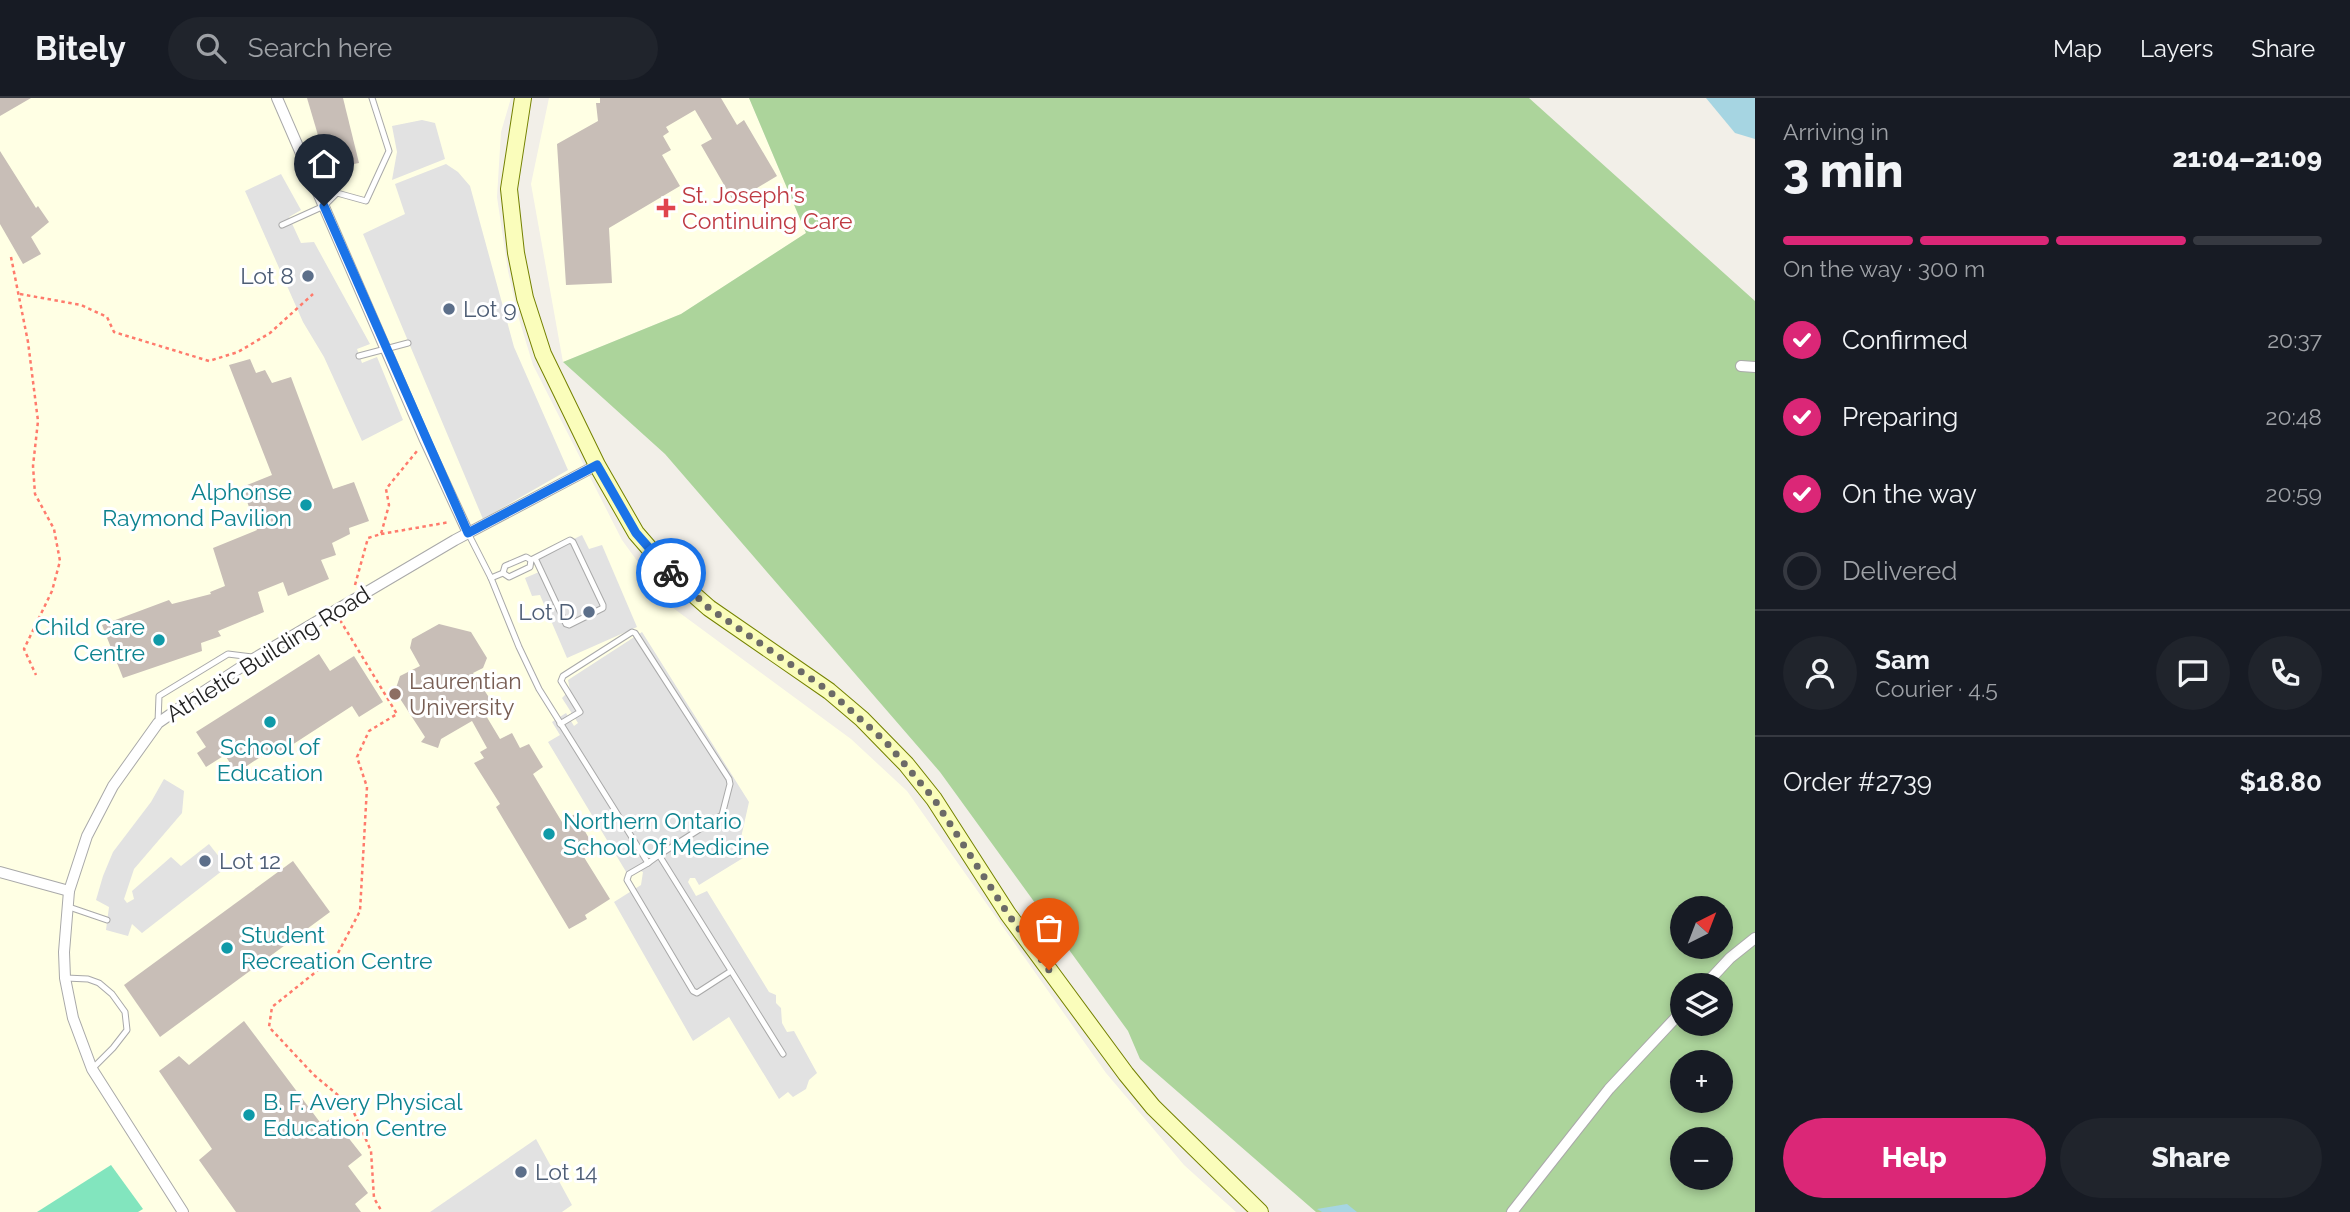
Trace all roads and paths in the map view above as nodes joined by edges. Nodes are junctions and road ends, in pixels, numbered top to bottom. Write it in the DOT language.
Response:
graph roads {
  1 [pos="277,98"];
  2 [pos="372,98"];
  3 [pos="523,98"];
  4 [pos="324,206"];
  5 [pos="282,225"];
  6 [pos="11,257"];
  7 [pos="19,294"];
  8 [pos="313,294"];
  9 [pos="408,343"];
  10 [pos="386,349"];
  11 [pos="359,356"];
  12 [pos="1741,366"];
  13 [pos="1755,367"];
  14 [pos="425,440"];
  15 [pos="597,465"];
  16 [pos="460,518"];
  17 [pos="468,533"];
  18 [pos="381,534"];
  19 [pos="533,559"];
  20 [pos="503,573"];
  21 [pos="491,578"];
  22 [pos="352,600"];
  23 [pos="334,612"];
  24 [pos="255,658"];
  25 [pos="36,676"];
  26 [pos="158,723"];
  27 [pos="560,724"];
  28 [pos="659,855"];
  29 [pos="648,863"];
  30 [pos="0,872"];
  31 [pos="69,891"];
  32 [pos="69,907"];
  33 [pos="107,920"];
  34 [pos="1755,938"];
  35 [pos="731,971"];
  36 [pos="1716,973"];
  37 [pos="65,978"];
  38 [pos="1670,1024"];
  39 [pos="783,1054"];
  40 [pos="92,1069"];
  41 [pos="183,1212"];
  42 [pos="382,1212"];
  43 [pos="1260,1212"];
  44 [pos="1512,1212"];
  1 -- 4 [label="street"];
  2 -- 4 [label="lane"];
  3 -- 15 [label="street"];
  4 -- 5 [label="lane"];
  4 -- 10 [label="street"];
  6 -- 7 [label="path"];
  7 -- 8 [label="path"];
  7 -- 25 [label="path"];
  9 -- 10 [label="lane"];
  10 -- 11 [label="lane"];
  10 -- 14 [label="street"];
  12 -- 13 [label="street"];
  14 -- 16 [label="street"];
  14 -- 18 [label="path"];
  15 -- 17 [label="street, Athletic Building Road"];
  15 -- 43 [label="street"];
  16 -- 17 [label="street"];
  16 -- 18 [label="path"];
  17 -- 21 [label="lane"];
  17 -- 22 [label="street, Athletic Building Road"];
  18 -- 22 [label="path"];
  19 -- 19 [label="lane"];
  19 -- 20 [label="lane"];
  19 -- 20 [label="lane"];
  20 -- 21 [label="lane"];
  21 -- 27 [label="lane"];
  22 -- 23 [label="street, Athletic Building Road"];
  23 -- 24 [label="street, Athletic Building Road"];
  23 -- 42 [label="path"];
  24 -- 26 [label="street, Athletic Building Road"];
  24 -- 26 [label="lane"];
  26 -- 31 [label="street, Athletic Building Road"];
  27 -- 28 [label="lane"];
  27 -- 29 [label="lane"];
  28 -- 29 [label="lane"];
  28 -- 35 [label="lane"];
  29 -- 35 [label="lane"];
  30 -- 31 [label="street"];
  31 -- 32 [label="street, Athletic Building Road"];
  32 -- 33 [label="lane"];
  32 -- 37 [label="street, Athletic Building Road"];
  34 -- 36 [label="street"];
  35 -- 39 [label="lane"];
  37 -- 40 [label="street, Athletic Building Road"];
  37 -- 40 [label="lane"];
  38 -- 44 [label="street"];
  40 -- 41 [label="street, Athletic Building Road"];
}
